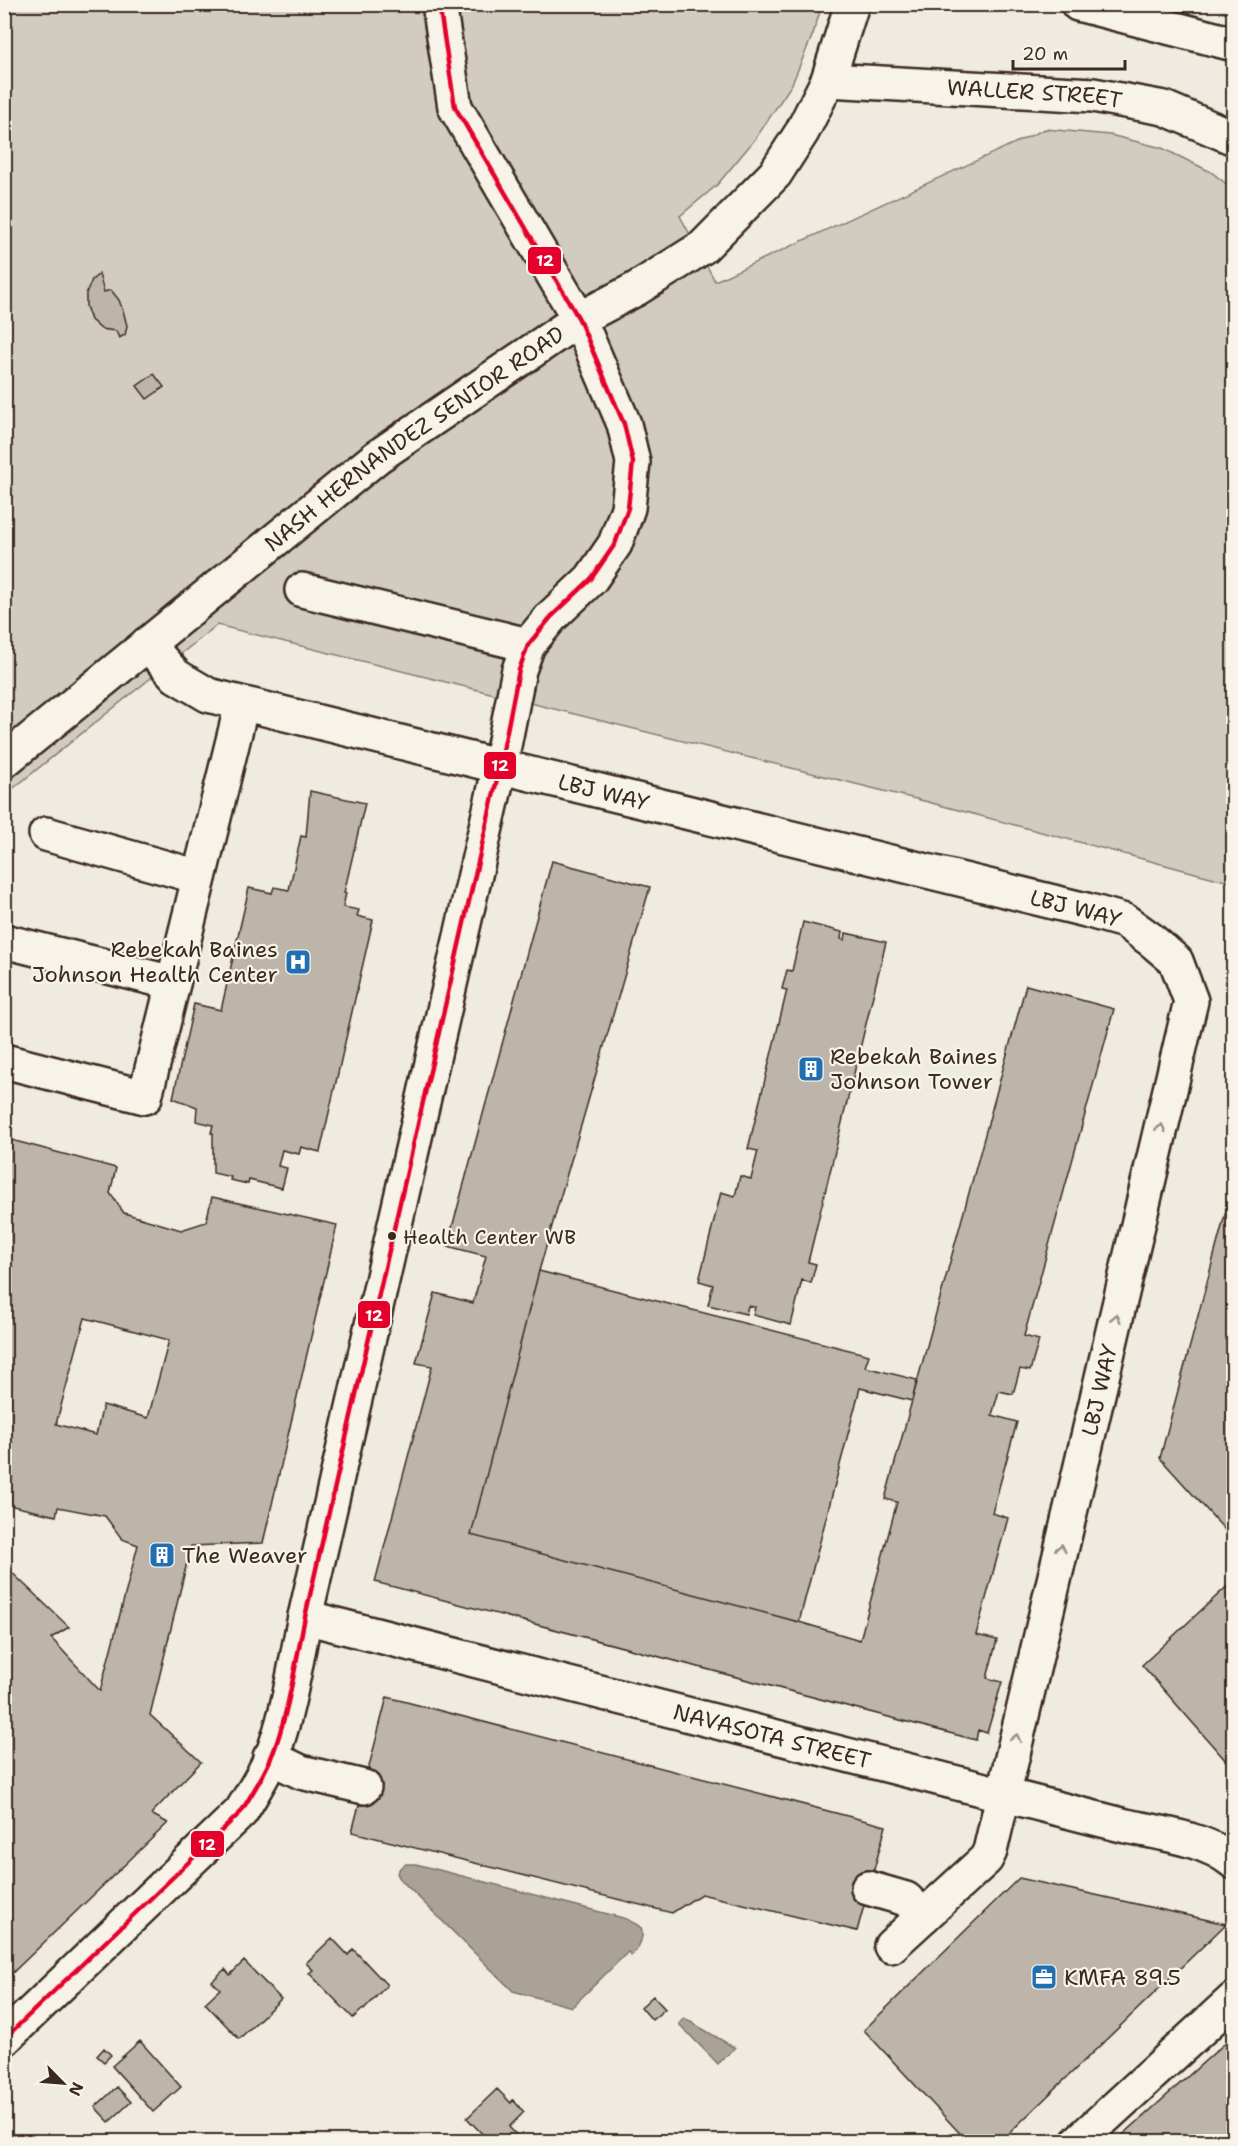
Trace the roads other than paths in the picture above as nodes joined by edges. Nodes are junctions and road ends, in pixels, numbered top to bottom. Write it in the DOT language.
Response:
graph roads {
  1 [pos="439,4"];
  2 [pos="852,4"];
  3 [pos="1078,4"];
  4 [pos="1233,44"];
  5 [pos="828,80"];
  6 [pos="1233,138"];
  7 [pos="579,319"];
  8 [pos="302,590"];
  9 [pos="147,644"];
  10 [pos="528,645"];
  11 [pos="242,704"];
  12 [pos="4,761"];
  13 [pos="500,766"];
  14 [pos="46,834"];
  15 [pos="199,877"];
  16 [pos="4,941"];
  17 [pos="173,983"];
  18 [pos="4,1061"];
  19 [pos="305,1617"];
  20 [pos="270,1757"];
  21 [pos="364,1787"];
  22 [pos="1002,1795"];
  23 [pos="1233,1862"];
  24 [pos="868,1888"];
  25 [pos="924,1916"];
  26 [pos="891,1946"];
  27 [pos="1233,1999"];
  28 [pos="4,2039"];
  29 [pos="1078,2142"];
  1 -- 7 [label="street"];
  2 -- 5 [label="street, NASH HERNANDEZ SENIOR ROAD"];
  3 -- 4 [label="street"];
  5 -- 6 [label="street, WALLER STREET"];
  5 -- 7 [label="street, NASH HERNANDEZ SENIOR ROAD"];
  7 -- 9 [label="street, NASH HERNANDEZ SENIOR ROAD"];
  7 -- 10 [label="street"];
  8 -- 10 [label="street"];
  9 -- 11 [label="street, LBJ WAY"];
  9 -- 12 [label="street, NASH HERNANDEZ SENIOR ROAD"];
  10 -- 13 [label="street"];
  11 -- 13 [label="street, LBJ WAY"];
  11 -- 15 [label="street"];
  13 -- 19 [label="street"];
  22 -- 13 [label="street, LBJ WAY, one-way"];
  14 -- 15 [label="street"];
  15 -- 17 [label="street"];
  16 -- 17 [label="street"];
  17 -- 18 [label="street"];
  19 -- 20 [label="street"];
  19 -- 22 [label="street, NAVASOTA STREET"];
  20 -- 21 [label="street"];
  20 -- 28 [label="street"];
  22 -- 23 [label="street, NAVASOTA STREET"];
  22 -- 25 [label="street, LBJ WAY"];
  24 -- 25 [label="street"];
  25 -- 26 [label="street, LBJ WAY"];
  27 -- 29 [label="street"];
}
